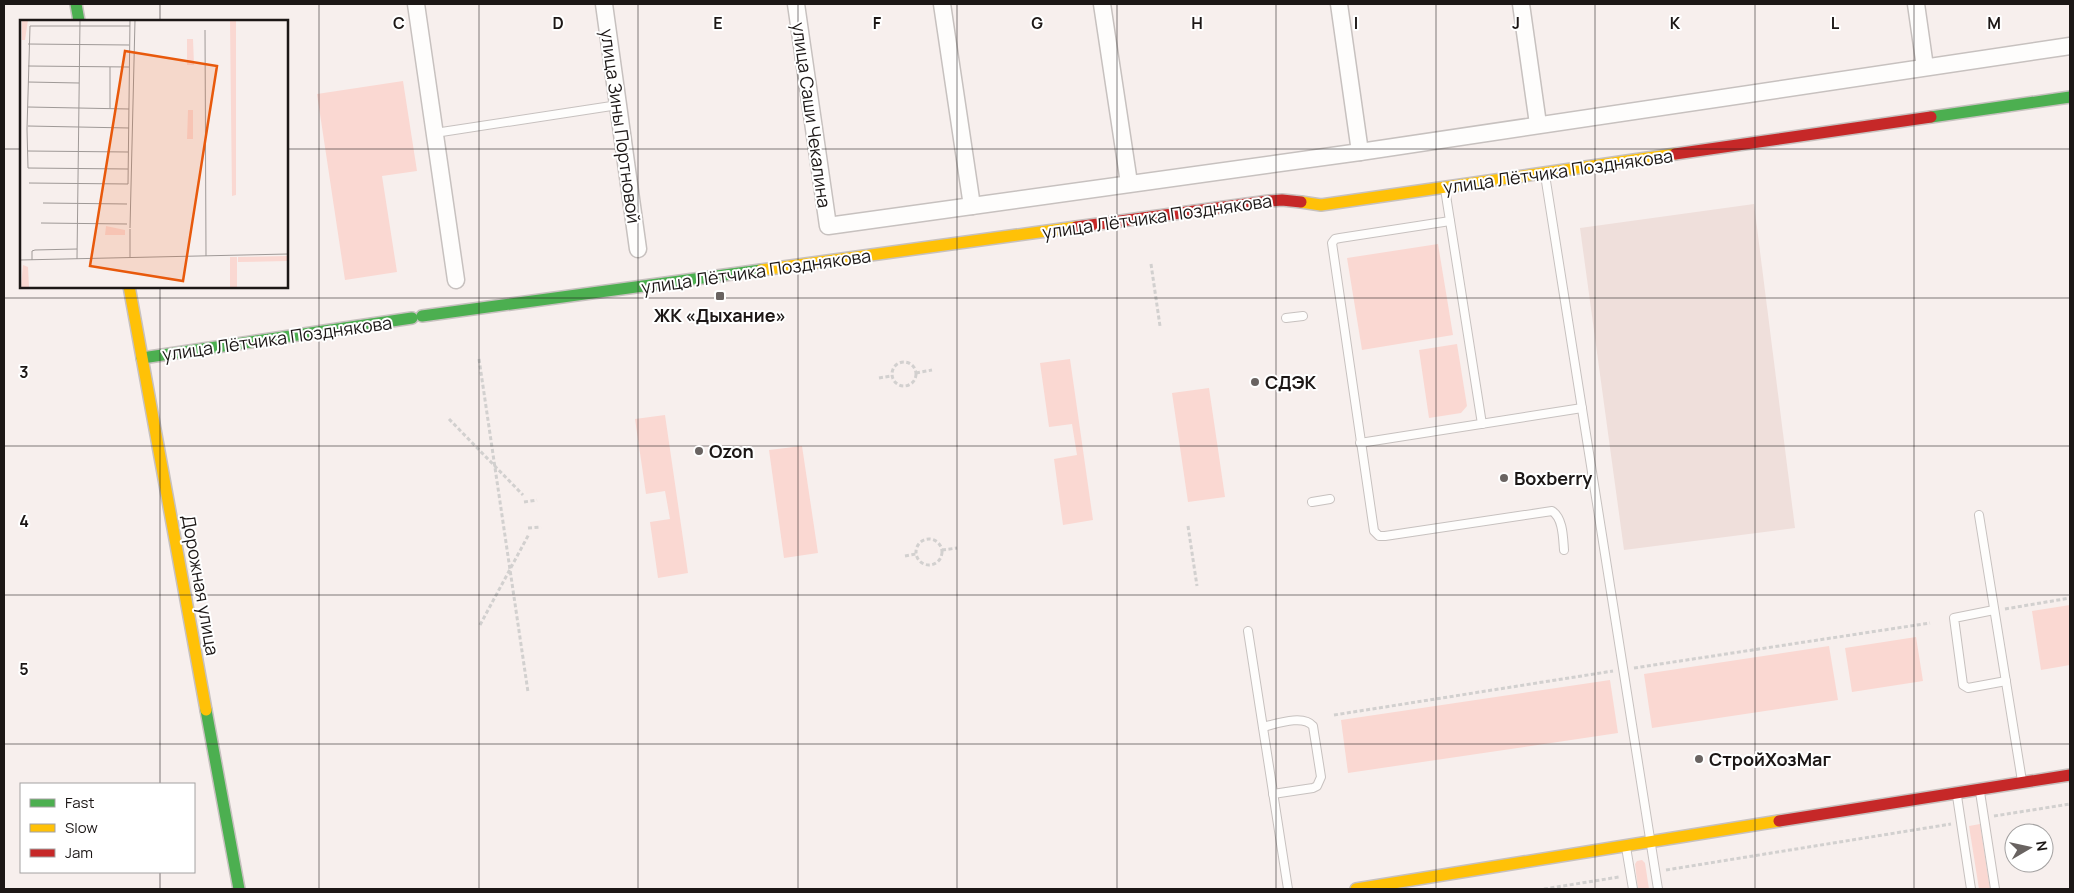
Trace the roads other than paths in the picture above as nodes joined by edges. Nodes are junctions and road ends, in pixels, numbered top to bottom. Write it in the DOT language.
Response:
graph roads {
  1 [pos="76,4"];
  2 [pos="416,4"];
  3 [pos="604,4"];
  4 [pos="796,4"];
  5 [pos="942,4"];
  6 [pos="1102,4"];
  7 [pos="1338,4"];
  8 [pos="1521,4"];
  9 [pos="1916,4"];
  10 [pos="79,20"];
  11 [pos="2070,46"];
  12 [pos="1925,68"];
  13 [pos="2070,97"];
  14 [pos="618,106"];
  15 [pos="1538,124"];
  16 [pos="435,133"];
  17 [pos="1360,152"];
  18 [pos="1545,173"];
  19 [pos="1129,183"];
  20 [pos="1445,187"];
  21 [pos="972,206"];
  22 [pos="1450,220"];
  23 [pos="828,226"];
  24 [pos="638,249"];
  25 [pos="456,280"];
  26 [pos="129,288"];
  27 [pos="1303,316"];
  28 [pos="1286,318"];
  29 [pos="142,358"];
  30 [pos="1582,408"];
  31 [pos="1482,424"];
  32 [pos="1360,443"];
  33 [pos="1330,499"];
  34 [pos="1312,502"];
  35 [pos="1979,515"];
  36 [pos="1564,550"];
  37 [pos="1994,610"];
  38 [pos="1248,631"];
  39 [pos="2006,682"];
  40 [pos="1263,727"];
  41 [pos="2070,775"];
  42 [pos="2022,783"];
  43 [pos="1980,790"];
  44 [pos="1273,794"];
  45 [pos="1956,794"];
  46 [pos="1651,841"];
  47 [pos="1626,845"];
  48 [pos="239,889"];
  49 [pos="1288,889"];
  50 [pos="1356,889"];
  51 [pos="1633,889"];
  52 [pos="1658,889"];
  53 [pos="1971,889"];
  54 [pos="1995,889"];
  1 -- 10 [label="street"];
  2 -- 16 [label="street"];
  3 -- 14 [label="street, улица Зины Портновой"];
  4 -- 23 [label="street, улица Саши Чекалина"];
  5 -- 21 [label="street"];
  6 -- 19 [label="street"];
  7 -- 17 [label="street"];
  8 -- 15 [label="street"];
  9 -- 12 [label="street"];
  11 -- 12 [label="street, улица Лётчика Позднякова"];
  12 -- 15 [label="street, улица Лётчика Позднякова"];
  13 -- 18 [label="street, улица Лётчика Позднякова"];
  14 -- 16 [label="lane"];
  14 -- 24 [label="street, улица Зины Портновой"];
  15 -- 17 [label="street, улица Лётчика Позднякова"];
  16 -- 25 [label="street"];
  17 -- 19 [label="street, улица Лётчика Позднякова"];
  18 -- 20 [label="street, улица Лётчика Позднякова"];
  18 -- 30 [label="lane"];
  19 -- 21 [label="street, улица Лётчика Позднякова"];
  20 -- 22 [label="lane"];
  20 -- 29 [label="street, улица Лётчика Позднякова"];
  21 -- 23 [label="street, улица Лётчика Позднякова"];
  22 -- 31 [label="lane"];
  22 -- 32 [label="lane"];
  26 -- 29 [label="street, Дорожная улица"];
  27 -- 28 [label="lane"];
  29 -- 48 [label="street, Дорожная улица"];
  30 -- 31 [label="lane"];
  30 -- 46 [label="lane"];
  31 -- 32 [label="lane"];
  32 -- 36 [label="lane"];
  33 -- 34 [label="lane"];
  35 -- 37 [label="lane"];
  37 -- 39 [label="lane"];
  37 -- 39 [label="lane"];
  38 -- 40 [label="lane"];
  39 -- 42 [label="lane"];
  40 -- 44 [label="lane"];
  40 -- 44 [label="lane"];
  41 -- 42 [label="street"];
  42 -- 43 [label="street"];
  43 -- 45 [label="street"];
  43 -- 54 [label="lane"];
  44 -- 49 [label="lane"];
  45 -- 46 [label="street"];
  45 -- 53 [label="lane"];
  46 -- 47 [label="street"];
  46 -- 52 [label="lane"];
  47 -- 50 [label="street"];
  47 -- 51 [label="lane"];
}
